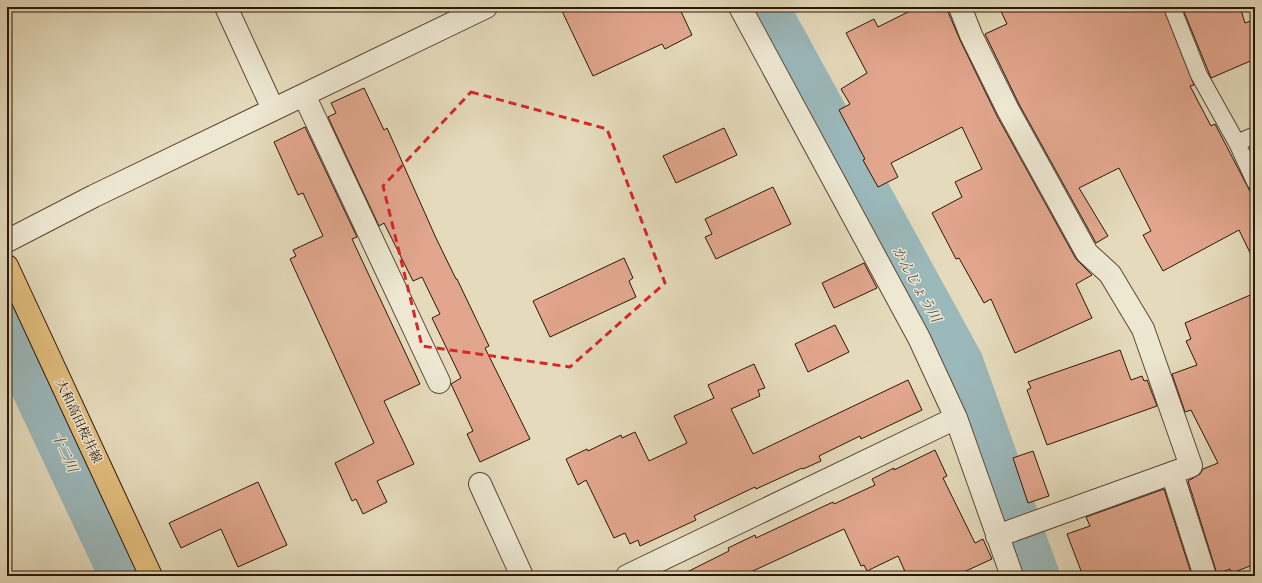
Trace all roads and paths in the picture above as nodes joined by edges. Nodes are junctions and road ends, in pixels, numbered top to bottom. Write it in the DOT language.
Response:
graph roads {
  1 [pos="226,7"];
  2 [pos="486,7"];
  3 [pos="740,7"];
  4 [pos="960,7"];
  5 [pos="1172,7"];
  6 [pos="304,95"];
  7 [pos="273,109"];
  8 [pos="1255,135"];
  9 [pos="1237,143"];
  10 [pos="1255,182"];
  11 [pos="7,242"];
  12 [pos="7,266"];
  13 [pos="438,382"];
  14 [pos="956,418"];
  15 [pos="1172,473"];
  16 [pos="480,484"];
  17 [pos="1002,534"];
  18 [pos="151,576"];
  19 [pos="522,576"];
  20 [pos="627,576"];
  21 [pos="1012,576"];
  22 [pos="1205,576"];
  1 -- 7 [label="street"];
  2 -- 6 [label="street"];
  3 -- 14 [label="street"];
  4 -- 15 [label="street"];
  5 -- 9 [label="lane"];
  6 -- 7 [label="street"];
  6 -- 13 [label="street"];
  7 -- 11 [label="street"];
  8 -- 9 [label="lane"];
  9 -- 10 [label="lane"];
  12 -- 18 [label="main road, 大和高田桜井線"];
  14 -- 17 [label="street"];
  14 -- 20 [label="street"];
  15 -- 17 [label="street"];
  15 -- 22 [label="street"];
  16 -- 19 [label="street"];
  17 -- 21 [label="street"];
}
